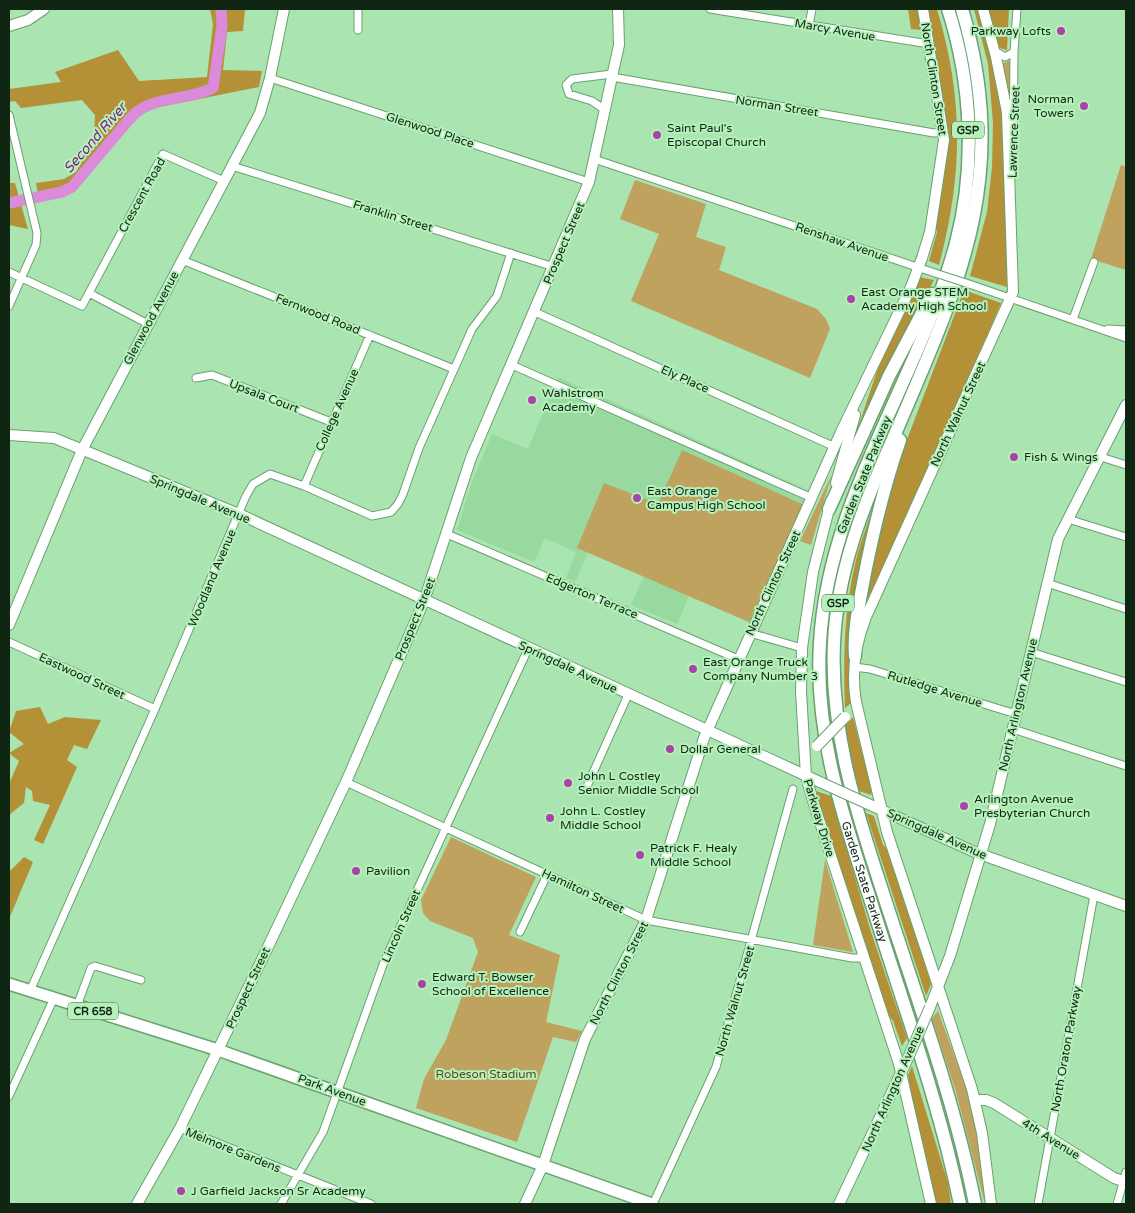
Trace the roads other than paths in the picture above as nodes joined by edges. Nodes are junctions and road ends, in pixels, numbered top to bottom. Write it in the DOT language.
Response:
graph roads {
  1 [pos="44,9"];
  2 [pos="284,9"];
  3 [pos="358,9"];
  4 [pos="618,9"];
  5 [pos="710,9"];
  6 [pos="812,9"];
  7 [pos="924,9"];
  8 [pos="948,9"];
  9 [pos="962,9"];
  10 [pos="983,9"];
  11 [pos="1017,9"];
  12 [pos="728,10"];
  13 [pos="809,25"];
  14 [pos="9,26"];
  15 [pos="358,30"];
  16 [pos="929,44"];
  17 [pos="994,49"];
  18 [pos="1014,52"];
  19 [pos="612,76"];
  20 [pos="270,78"];
  21 [pos="605,110"];
  22 [pos="9,115"];
  23 [pos="943,132"];
  24 [pos="594,159"];
  25 [pos="232,166"];
  26 [pos="224,181"];
  27 [pos="589,182"];
  28 [pos="1010,212"];
  29 [pos="953,252"];
  30 [pos="511,253"];
  31 [pos="182,260"];
  32 [pos="1094,262"];
  33 [pos="554,267"];
  34 [pos="919,267"];
  35 [pos="9,272"];
  36 [pos="22,278"];
  37 [pos="89,293"];
  38 [pos="1011,298"];
  39 [pos="9,306"];
  40 [pos="535,312"];
  41 [pos="1073,320"];
  42 [pos="148,324"];
  43 [pos="1090,326"];
  44 [pos="1126,330"];
  45 [pos="370,335"];
  46 [pos="1126,338"];
  47 [pos="927,360"];
  48 [pos="512,365"];
  49 [pos="454,369"];
  50 [pos="196,378"];
  51 [pos="861,395"];
  52 [pos="1126,405"];
  53 [pos="331,422"];
  54 [pos="9,434"];
  55 [pos="835,447"];
  56 [pos="82,450"];
  57 [pos="1101,457"];
  58 [pos="1126,465"];
  59 [pos="304,486"];
  60 [pos="812,498"];
  61 [pos="829,509"];
  62 [pos="239,514"];
  63 [pos="1068,519"];
  64 [pos="447,534"];
  65 [pos="1126,538"];
  66 [pos="1047,582"];
  67 [pos="424,601"];
  68 [pos="1126,609"];
  69 [pos="9,625"];
  70 [pos="750,633"];
  71 [pos="9,642"];
  72 [pos="802,648"];
  73 [pos="528,649"];
  74 [pos="1031,652"];
  75 [pos="738,659"];
  76 [pos="854,662"];
  77 [pos="1126,682"];
  78 [pos="628,695"];
  79 [pos="856,702"];
  80 [pos="155,709"];
  81 [pos="1016,714"];
  82 [pos="1012,729"];
  83 [pos="707,731"];
  84 [pos="804,732"];
  85 [pos="1126,766"];
  86 [pos="806,776"];
  87 [pos="346,782"];
  88 [pos="588,784"];
  89 [pos="793,789"];
  90 [pos="881,810"];
  91 [pos="446,828"];
  92 [pos="981,855"];
  93 [pos="547,875"];
  94 [pos="1094,895"];
  95 [pos="1126,906"];
  96 [pos="646,920"];
  97 [pos="520,932"];
  98 [pos="752,939"];
  99 [pos="864,958"];
  100 [pos="141,980"];
  101 [pos="9,984"];
  102 [pos="938,987"];
  103 [pos="30,991"];
  104 [pos="54,998"];
  105 [pos="77,1006"];
  106 [pos="218,1050"];
  107 [pos="902,1074"];
  108 [pos="336,1092"];
  109 [pos="9,1096"];
  110 [pos="975,1100"];
  111 [pos="180,1128"];
  112 [pos="1049,1138"];
  113 [pos="543,1165"];
  114 [pos="298,1176"];
  115 [pos="1125,1179"];
  116 [pos="636,1202"];
  117 [pos="137,1204"];
  118 [pos="281,1204"];
  119 [pos="370,1204"];
  120 [pos="525,1204"];
  121 [pos="652,1204"];
  122 [pos="839,1204"];
  123 [pos="930,1204"];
  124 [pos="960,1204"];
  125 [pos="975,1204"];
  126 [pos="991,1204"];
  127 [pos="1038,1204"];
  128 [pos="1117,1204"];
  1 -- 14 [label="street"];
  2 -- 20 [label="street, Glenwood Avenue"];
  3 -- 15 [label="street"];
  4 -- 19 [label="street, Prospect Street"];
  5 -- 12 [label="street, Marcy Avenue"];
  6 -- 13 [label="street"];
  7 -- 16 [label="street, North Clinton Street"];
  8 -- 29 [label="highway, Garden State Parkway / GSP"];
  9 -- 47 [label="highway, Garden State Parkway / GSP"];
  10 -- 17 [label="street, North Walnut Street"];
  11 -- 18 [label="street, Lawrence Street"];
  12 -- 13 [label="street, Marcy Avenue"];
  13 -- 16 [label="street, Marcy Avenue"];
  16 -- 23 [label="street, North Clinton Street"];
  17 -- 18 [label="street"];
  17 -- 28 [label="street, North Walnut Street"];
  18 -- 28 [label="street, Lawrence Street"];
  19 -- 21 [label="street, Prospect Street"];
  19 -- 21 [label="street, Norman Street"];
  19 -- 23 [label="street, Norman Street"];
  20 -- 25 [label="street, Glenwood Avenue"];
  20 -- 27 [label="street, Glenwood Place"];
  21 -- 24 [label="street, Prospect Street"];
  22 -- 36 [label="street"];
  23 -- 34 [label="street, North Clinton Street"];
  24 -- 27 [label="street, Prospect Street"];
  24 -- 34 [label="street, Renshaw Avenue"];
  25 -- 26 [label="street, Glenwood Avenue"];
  25 -- 30 [label="street, Franklin Street"];
  26 -- 31 [label="street, Glenwood Avenue"];
  26 -- 37 [label="street, Crescent Road"];
  27 -- 33 [label="street, Prospect Street"];
  28 -- 38 [label="street, North Walnut Street"];
  29 -- 61 [label="highway"];
  29 -- 124 [label="highway, Garden State Parkway / GSP"];
  30 -- 33 [label="street, Franklin Street"];
  30 -- 49 [label="street, Woodland Avenue"];
  31 -- 42 [label="street, Glenwood Avenue"];
  31 -- 45 [label="street, Fernwood Road"];
  32 -- 41 [label="street"];
  33 -- 40 [label="street, Prospect Street"];
  34 -- 38 [label="street, Renshaw Avenue, bridge"];
  34 -- 51 [label="street, North Clinton Street"];
  35 -- 36 [label="street"];
  36 -- 37 [label="street"];
  36 -- 39 [label="street"];
  37 -- 42 [label="street"];
  38 -- 41 [label="street, Renshaw Avenue"];
  38 -- 76 [label="street, North Walnut Street"];
  40 -- 48 [label="street, Prospect Street"];
  40 -- 55 [label="street, Ely Place"];
  41 -- 43 [label="street, Renshaw Avenue"];
  42 -- 56 [label="street, Glenwood Avenue"];
  43 -- 44 [label="street, Renshaw Avenue"];
  43 -- 46 [label="street, Renshaw Avenue"];
  45 -- 49 [label="street, Fernwood Road"];
  45 -- 53 [label="street, College Avenue"];
  47 -- 76 [label="highway"];
  47 -- 125 [label="highway, Garden State Parkway / GSP"];
  48 -- 60 [label="street"];
  48 -- 64 [label="street, Prospect Street"];
  49 -- 59 [label="street, Woodland Avenue"];
  50 -- 53 [label="street, Upsala Court"];
  51 -- 55 [label="street, North Clinton Street"];
  51 -- 61 [label="street, Parkway Drive"];
  52 -- 57 [label="street, North Arlington Avenue"];
  53 -- 59 [label="street, College Avenue"];
  54 -- 56 [label="street, Springdale Avenue"];
  55 -- 60 [label="street, North Clinton Street"];
  56 -- 62 [label="street, Springdale Avenue"];
  56 -- 69 [label="street, Glenwood Avenue"];
  57 -- 58 [label="street"];
  57 -- 63 [label="street, North Arlington Avenue"];
  59 -- 62 [label="street, Woodland Avenue"];
  60 -- 70 [label="street, North Clinton Street"];
  61 -- 72 [label="street, Parkway Drive"];
  62 -- 67 [label="street, Springdale Avenue"];
  62 -- 80 [label="street, Woodland Avenue"];
  63 -- 65 [label="street"];
  63 -- 66 [label="street, North Arlington Avenue"];
  64 -- 67 [label="street, Prospect Street"];
  64 -- 75 [label="street, Edgerton Terrace"];
  66 -- 68 [label="street"];
  66 -- 74 [label="street, North Arlington Avenue"];
  67 -- 73 [label="street, Springdale Avenue"];
  67 -- 87 [label="street, Prospect Street"];
  70 -- 72 [label="street"];
  70 -- 75 [label="street, North Clinton Street"];
  71 -- 80 [label="street, Eastwood Street"];
  72 -- 84 [label="street, Parkway Drive"];
  73 -- 78 [label="street, Springdale Avenue"];
  73 -- 91 [label="street, Lincoln Street"];
  74 -- 77 [label="street"];
  74 -- 81 [label="street, North Arlington Avenue"];
  75 -- 83 [label="street, North Clinton Street"];
  76 -- 79 [label="street, North Walnut Street"];
  76 -- 81 [label="street, Rutledge Avenue"];
  78 -- 83 [label="street, Springdale Avenue"];
  78 -- 88 [label="street"];
  79 -- 84 [label="street, bridge"];
  79 -- 90 [label="street, North Walnut Street"];
  80 -- 103 [label="street, Woodland Avenue"];
  81 -- 82 [label="street, North Arlington Avenue"];
  82 -- 85 [label="street"];
  82 -- 92 [label="street, North Arlington Avenue"];
  83 -- 86 [label="street, Springdale Avenue"];
  83 -- 96 [label="street, North Clinton Street"];
  84 -- 86 [label="street, Parkway Drive"];
  86 -- 90 [label="street, Springdale Avenue, bridge"];
  86 -- 99 [label="street, Parkway Drive"];
  87 -- 91 [label="street, Hamilton Street"];
  87 -- 106 [label="street, Prospect Street"];
  89 -- 98 [label="street, North Walnut Street"];
  90 -- 92 [label="street, Springdale Avenue"];
  90 -- 102 [label="street"];
  91 -- 93 [label="street, Hamilton Street"];
  91 -- 108 [label="street, Lincoln Street"];
  92 -- 94 [label="street, Springdale Avenue"];
  92 -- 102 [label="street, North Arlington Avenue"];
  93 -- 96 [label="street, Hamilton Street"];
  93 -- 97 [label="street"];
  94 -- 95 [label="street, Springdale Avenue"];
  94 -- 112 [label="street, North Oraton Parkway"];
  96 -- 98 [label="street, Hamilton Street"];
  96 -- 113 [label="street, North Clinton Street"];
  98 -- 99 [label="street, Hamilton Street"];
  98 -- 121 [label="street, North Walnut Street"];
  99 -- 107 [label="street, Parkway Drive"];
  100 -- 105 [label="street"];
  101 -- 103 [label="main road, Park Avenue / CR 658"];
  102 -- 107 [label="street, North Arlington Avenue, bridge"];
  102 -- 110 [label="street"];
  103 -- 104 [label="main road, Park Avenue / CR 658"];
  104 -- 105 [label="main road, Park Avenue / CR 658"];
  104 -- 109 [label="street"];
  105 -- 106 [label="main road, Park Avenue / CR 658"];
  106 -- 108 [label="main road, Park Avenue / CR 658"];
  106 -- 111 [label="street, Prospect Street"];
  107 -- 122 [label="street, North Arlington Avenue"];
  107 -- 123 [label="street, Parkway Drive"];
  108 -- 113 [label="main road, Park Avenue / CR 658"];
  108 -- 114 [label="street, Lincoln Street"];
  110 -- 112 [label="street, 4th Avenue"];
  110 -- 126 [label="street"];
  111 -- 114 [label="street, Melmore Gardens"];
  111 -- 117 [label="street, Prospect Street"];
  112 -- 115 [label="street, 4th Avenue"];
  112 -- 127 [label="street, North Oraton Parkway"];
  113 -- 116 [label="main road, Park Avenue / CR 658"];
  113 -- 120 [label="street, North Clinton Street"];
  114 -- 118 [label="street, Lincoln Street"];
  114 -- 119 [label="street, Melmore Gardens"];
  115 -- 128 [label="street"];
  116 -- 121 [label="main road, Park Avenue / CR 658"];
}
